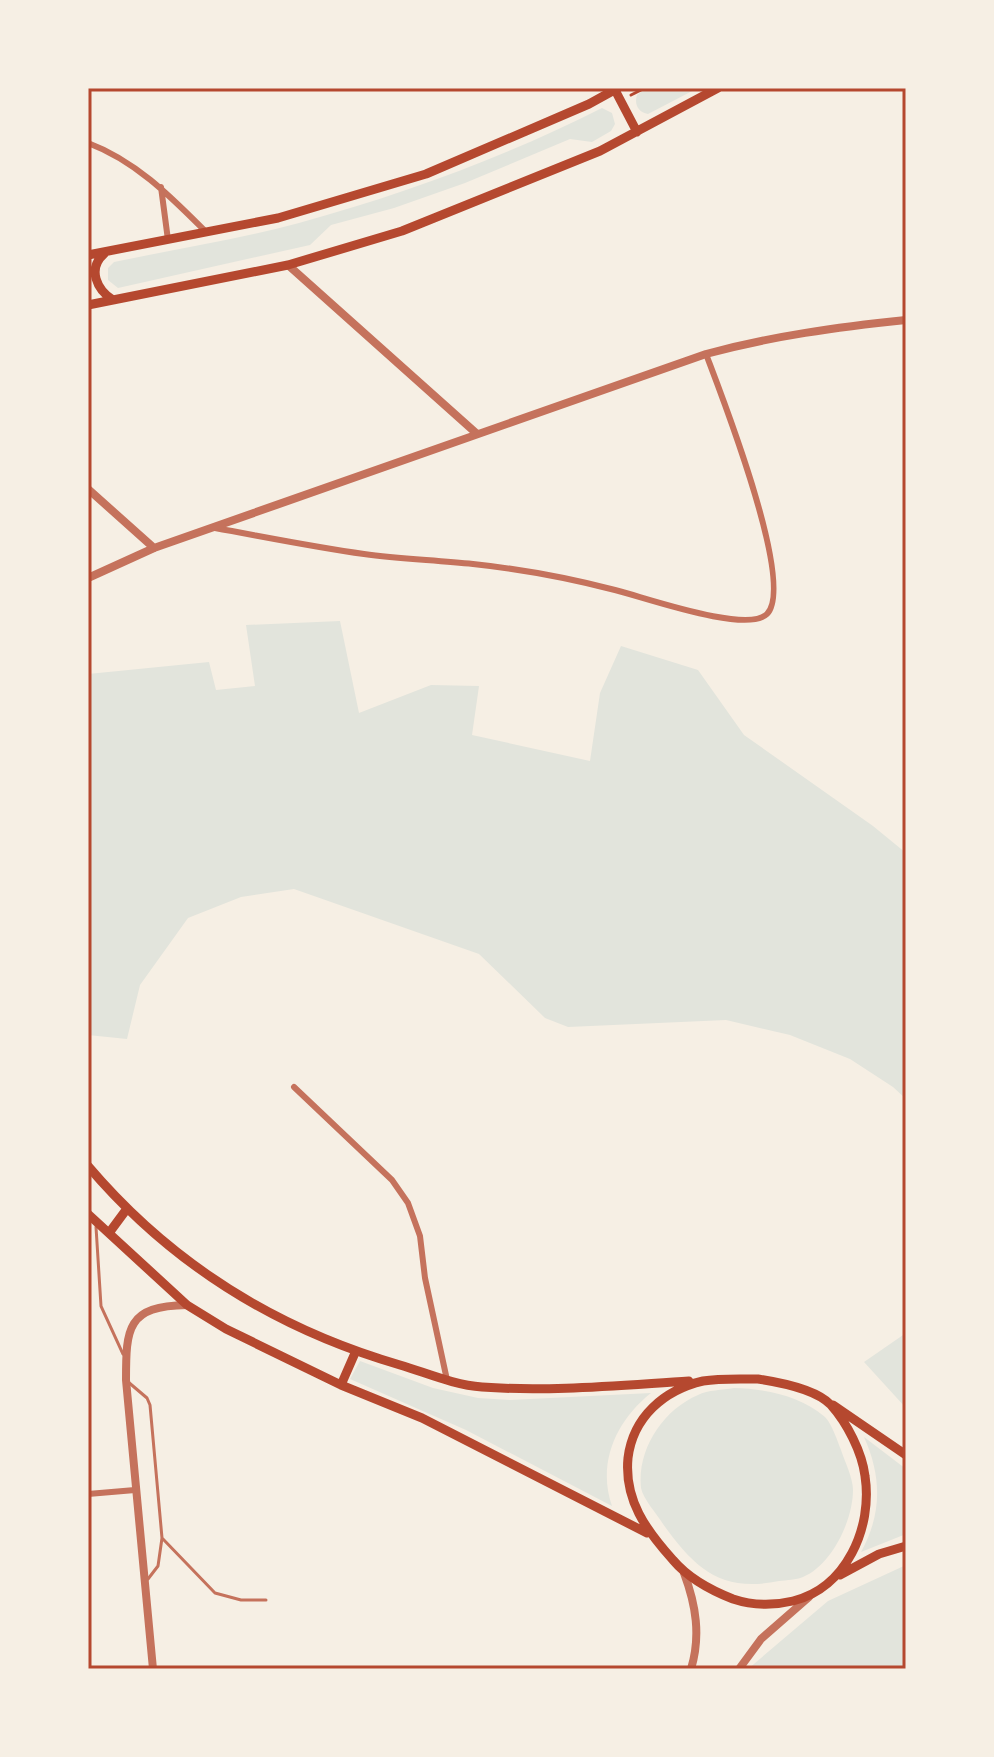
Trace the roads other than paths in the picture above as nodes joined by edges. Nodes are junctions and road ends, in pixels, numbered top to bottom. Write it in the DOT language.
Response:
graph roads {
  1 [pos="718,88"];
  2 [pos="616,89"];
  3 [pos="637,132"];
  4 [pos="88,143"];
  5 [pos="161,187"];
  6 [pos="206,232"];
  7 [pos="168,240"];
  8 [pos="106,252"];
  9 [pos="88,255"];
  10 [pos="288,265"];
  11 [pos="113,300"];
  12 [pos="88,305"];
  13 [pos="906,320"];
  14 [pos="706,354"];
  15 [pos="476,433"];
  16 [pos="88,489"];
  17 [pos="212,528"];
  18 [pos="154,548"];
  19 [pos="88,578"];
  20 [pos="294,1087"];
  21 [pos="88,1166"];
  22 [pos="126,1210"];
  23 [pos="88,1214"];
  24 [pos="96,1223"];
  25 [pos="109,1233"];
  26 [pos="187,1305"];
  27 [pos="355,1353"];
  28 [pos="126,1359"];
  29 [pos="126,1380"];
  30 [pos="447,1380"];
  31 [pos="706,1380"];
  32 [pos="341,1385"];
  33 [pos="830,1403"];
  34 [pos="906,1455"];
  35 [pos="135,1490"];
  36 [pos="88,1494"];
  37 [pos="650,1534"];
  38 [pos="162,1538"];
  39 [pos="906,1546"];
  40 [pos="684,1573"];
  41 [pos="837,1577"];
  42 [pos="145,1582"];
  43 [pos="809,1597"];
  44 [pos="266,1600"];
  45 [pos="153,1669"];
  46 [pos="691,1669"];
  47 [pos="739,1669"];
  1 -- 3 [label="main road"];
  2 -- 3 [label="main road"];
  2 -- 6 [label="main road"];
  3 -- 10 [label="main road"];
  4 -- 5 [label="street"];
  5 -- 6 [label="street"];
  5 -- 7 [label="street"];
  6 -- 7 [label="main road"];
  7 -- 8 [label="main road"];
  8 -- 9 [label="main road"];
  8 -- 11 [label="main road"];
  10 -- 11 [label="main road"];
  10 -- 15 [label="street"];
  11 -- 12 [label="main road"];
  13 -- 14 [label="street"];
  14 -- 15 [label="street"];
  14 -- 17 [label="street"];
  15 -- 17 [label="street"];
  16 -- 18 [label="street"];
  17 -- 18 [label="street"];
  18 -- 19 [label="street"];
  20 -- 30 [label="street"];
  21 -- 22 [label="main road"];
  22 -- 25 [label="main road"];
  22 -- 27 [label="main road"];
  23 -- 24 [label="main road"];
  24 -- 25 [label="main road"];
  24 -- 28 [label="lane"];
  25 -- 26 [label="main road"];
  26 -- 28 [label="street"];
  26 -- 32 [label="main road"];
  27 -- 30 [label="main road"];
  27 -- 32 [label="main road"];
  28 -- 29 [label="street"];
  29 -- 35 [label="street"];
  29 -- 38 [label="lane"];
  30 -- 31 [label="main road"];
  31 -- 33 [label="main road"];
  31 -- 37 [label="main road"];
  32 -- 37 [label="main road"];
  33 -- 34 [label="main road"];
  33 -- 41 [label="main road"];
  35 -- 36 [label="street"];
  35 -- 42 [label="street"];
  37 -- 40 [label="main road"];
  38 -- 42 [label="lane"];
  38 -- 44 [label="lane"];
  39 -- 41 [label="main road"];
  40 -- 43 [label="main road"];
  40 -- 46 [label="street"];
  41 -- 43 [label="main road"];
  42 -- 45 [label="street"];
  43 -- 47 [label="street"];
}
